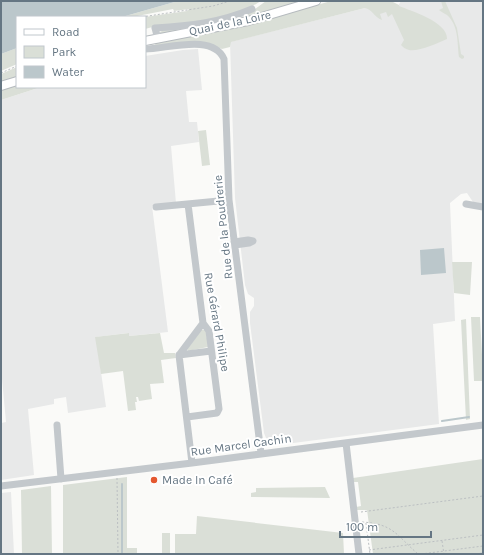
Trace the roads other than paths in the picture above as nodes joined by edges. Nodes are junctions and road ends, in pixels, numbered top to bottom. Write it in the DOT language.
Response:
graph roads {
  1 [pos="316,1"];
  2 [pos="252,9"];
  3 [pos="158,39"];
  4 [pos="146,41"];
  5 [pos="146,49"];
  6 [pos="16,81"];
  7 [pos="1,86"];
  8 [pos="229,200"];
  9 [pos="188,204"];
  10 [pos="466,204"];
  11 [pos="156,207"];
  12 [pos="483,207"];
  13 [pos="203,323"];
  14 [pos="211,351"];
  15 [pos="179,355"];
  16 [pos="187,417"];
  17 [pos="57,424"];
  18 [pos="483,425"];
  19 [pos="346,443"];
  20 [pos="261,454"];
  21 [pos="192,463"];
  22 [pos="61,478"];
  23 [pos="1,486"];
  24 [pos="359,554"];
  1 -- 3 [label="main road, Quai de la Loire"];
  2 -- 3 [label="street"];
  3 -- 4 [label="main road, Quai de la Loire"];
  5 -- 8 [label="street, Rue de la Poudrerie"];
  6 -- 7 [label="main road"];
  8 -- 9 [label="street"];
  8 -- 20 [label="street, Rue de la Poudrerie"];
  9 -- 11 [label="street"];
  9 -- 13 [label="street, Rue Gérard Philipe"];
  10 -- 12 [label="street"];
  13 -- 14 [label="street, Rue Gérard Philipe"];
  13 -- 15 [label="street"];
  14 -- 15 [label="street"];
  14 -- 16 [label="street, Rue Gérard Philipe"];
  15 -- 16 [label="street"];
  16 -- 21 [label="street"];
  17 -- 22 [label="street"];
  18 -- 19 [label="street, Rue Marcel Cachin"];
  19 -- 20 [label="street, Rue Marcel Cachin"];
  19 -- 24 [label="street"];
  20 -- 21 [label="street, Rue Marcel Cachin"];
  21 -- 22 [label="street, Rue Marcel Cachin"];
  22 -- 23 [label="street, Rue Marcel Cachin"];
}
